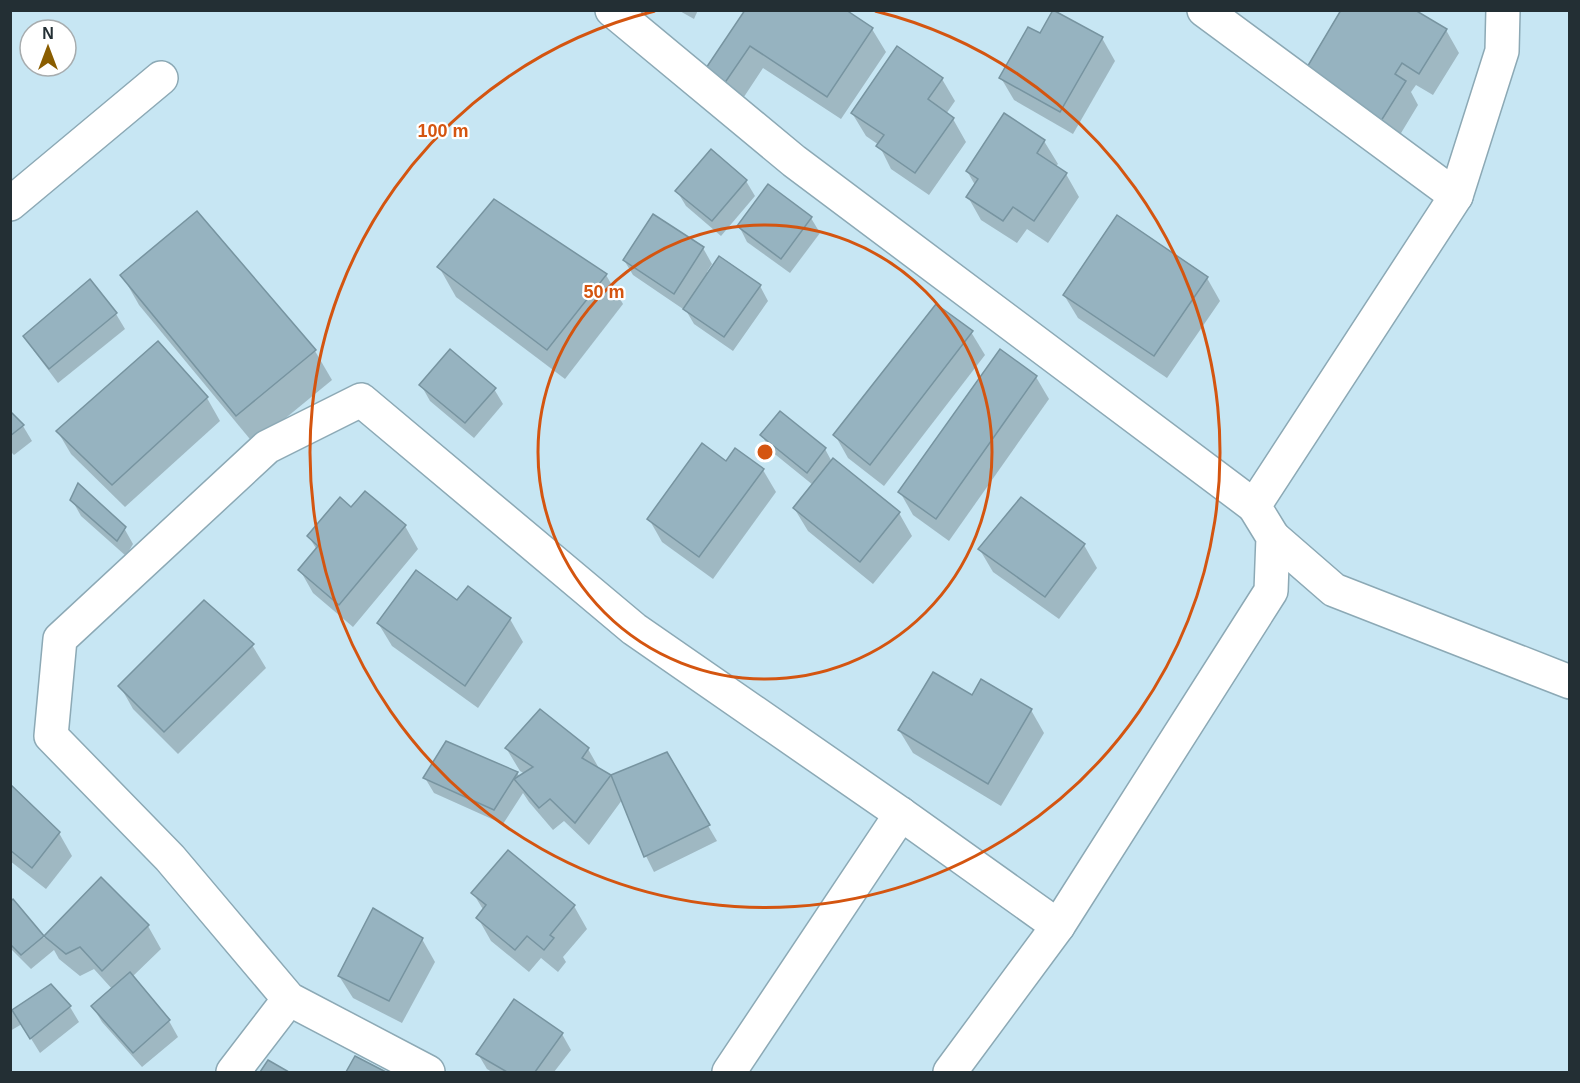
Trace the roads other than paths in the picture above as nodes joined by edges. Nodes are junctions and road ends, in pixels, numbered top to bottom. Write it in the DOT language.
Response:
graph roads {
  1 [pos="612,10"];
  2 [pos="1204,10"];
  3 [pos="1503,10"];
  4 [pos="161,78"];
  5 [pos="1456,196"];
  6 [pos="10,204"];
  7 [pos="1254,506"];
  8 [pos="1273,537"];
  9 [pos="1334,590"];
  10 [pos="1271,591"];
  11 [pos="1569,682"];
  12 [pos="901,814"];
  13 [pos="1058,926"];
  14 [pos="289,999"];
  15 [pos="233,1072"];
  16 [pos="428,1072"];
  17 [pos="729,1072"];
  18 [pos="950,1072"];
  1 -- 7 [label="street"];
  2 -- 5 [label="street"];
  3 -- 5 [label="street"];
  4 -- 6 [label="street"];
  5 -- 7 [label="street"];
  7 -- 8 [label="street"];
  8 -- 9 [label="street"];
  8 -- 10 [label="street"];
  9 -- 10 [label="street"];
  9 -- 11 [label="street"];
  10 -- 13 [label="street"];
  12 -- 13 [label="street"];
  12 -- 14 [label="street"];
  12 -- 17 [label="street"];
  13 -- 18 [label="street"];
  14 -- 15 [label="street"];
  14 -- 16 [label="street"];
}
